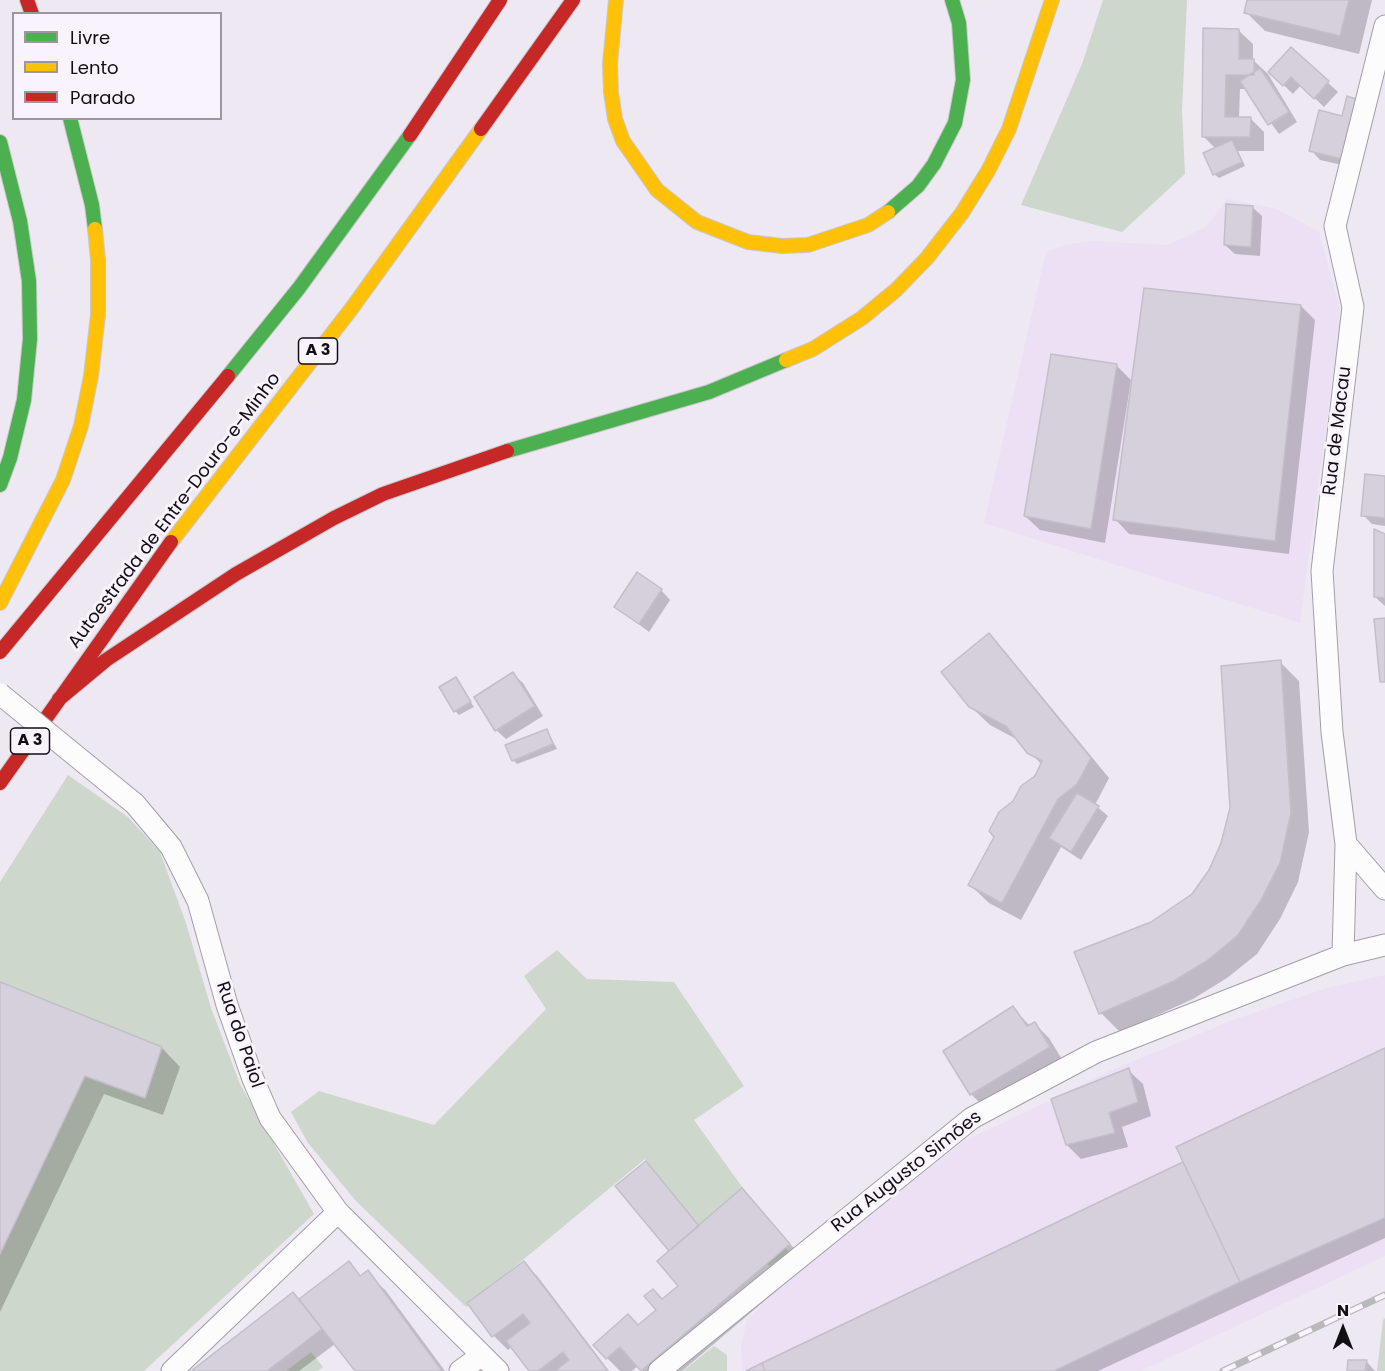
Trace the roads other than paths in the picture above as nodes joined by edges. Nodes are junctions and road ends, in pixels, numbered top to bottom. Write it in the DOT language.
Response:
graph roads {
  1 [pos="500,0"];
  2 [pos="573,0"];
  3 [pos="616,0"];
  4 [pos="952,0"];
  5 [pos="1052,0"];
  6 [pos="1385,26"];
  7 [pos="71,120"];
  8 [pos="0,142"];
  9 [pos="0,485"];
  10 [pos="0,603"];
  11 [pos="0,652"];
  12 [pos="0,694"];
  13 [pos="60,699"];
  14 [pos="0,783"];
  15 [pos="1346,844"];
  16 [pos="1385,889"];
  17 [pos="1385,945"];
  18 [pos="1343,955"];
  19 [pos="338,1212"];
  20 [pos="482,1355"];
  21 [pos="172,1371"];
  22 [pos="460,1371"];
  23 [pos="498,1371"];
  24 [pos="659,1371"];
  1 -- 11 [label="highway, Autoestrada de Entre-Douro-e-Minho"];
  2 -- 13 [label="highway, Autoestrada de Entre-Douro-e-Minho / A 3"];
  3 -- 4 [label="highway"];
  5 -- 13 [label="highway"];
  6 -- 15 [label="street, Rua de Macau"];
  7 -- 10 [label="highway"];
  8 -- 9 [label="highway"];
  12 -- 19 [label="street, Rua do Paiol, bridge"];
  13 -- 14 [label="highway, Autoestrada de Entre-Douro-e-Minho / A 3"];
  15 -- 16 [label="street"];
  15 -- 18 [label="street, Rua de Macau"];
  17 -- 18 [label="street, Rua Augusto Simões"];
  18 -- 24 [label="street, Rua Augusto Simões"];
  19 -- 20 [label="street, Rua do Paiol"];
  19 -- 21 [label="street"];
  20 -- 22 [label="street"];
  20 -- 23 [label="street, Rua do Paiol"];
}
